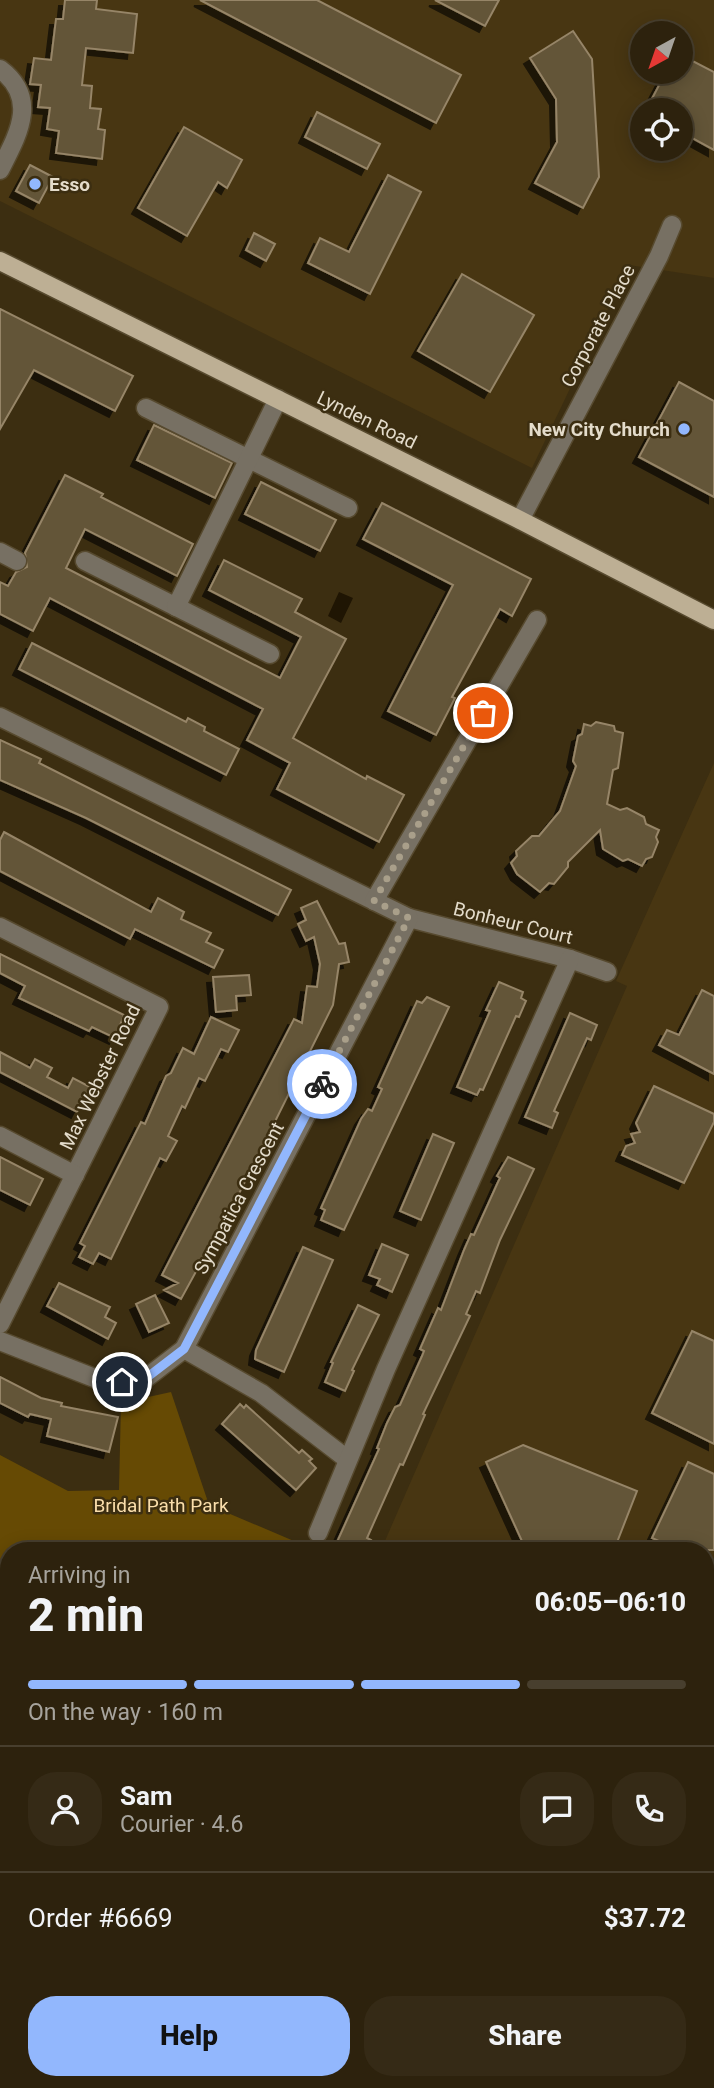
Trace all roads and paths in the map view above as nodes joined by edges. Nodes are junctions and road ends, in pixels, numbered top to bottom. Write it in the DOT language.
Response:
graph roads {
  1 [pos="0,69"];
  2 [pos="0,170"];
  3 [pos="672,225"];
  4 [pos="0,261"];
  5 [pos="278,399"];
  6 [pos="146,408"];
  7 [pos="249,459"];
  8 [pos="348,508"];
  9 [pos="520,520"];
  10 [pos="0,552"];
  11 [pos="17,561"];
  12 [pos="85,561"];
  13 [pos="176,607"];
  14 [pos="537,620"];
  15 [pos="714,620"];
  16 [pos="270,654"];
  17 [pos="0,717"];
  18 [pos="374,901"];
  19 [pos="409,918"];
  20 [pos="0,927"];
  21 [pos="570,959"];
  22 [pos="607,972"];
  23 [pos="0,1136"];
  24 [pos="75,1175"];
  25 [pos="0,1324"];
  26 [pos="0,1341"];
  27 [pos="184,1349"];
  28 [pos="347,1459"];
  29 [pos="318,1533"];
  1 -- 2 [label="street"];
  3 -- 9 [label="street, Corporate Place"];
  4 -- 5 [label="main road, Lynden Road"];
  5 -- 7 [label="street"];
  5 -- 9 [label="main road, Lynden Road"];
  6 -- 7 [label="street"];
  7 -- 8 [label="street"];
  7 -- 13 [label="street"];
  9 -- 15 [label="main road, Lynden Road"];
  10 -- 11 [label="street"];
  12 -- 13 [label="street"];
  13 -- 16 [label="street"];
  14 -- 18 [label="street"];
  17 -- 18 [label="street"];
  18 -- 19 [label="street"];
  19 -- 21 [label="street, Bonheur Court"];
  19 -- 27 [label="street, Sympatica Crescent"];
  20 -- 24 [label="street, Max Webster Road"];
  21 -- 22 [label="street, Bonheur Court"];
  21 -- 28 [label="street"];
  23 -- 24 [label="street"];
  24 -- 25 [label="street, Max Webster Road"];
  26 -- 27 [label="street, Sympatica Crescent"];
  27 -- 28 [label="street"];
  28 -- 29 [label="street"];
}
